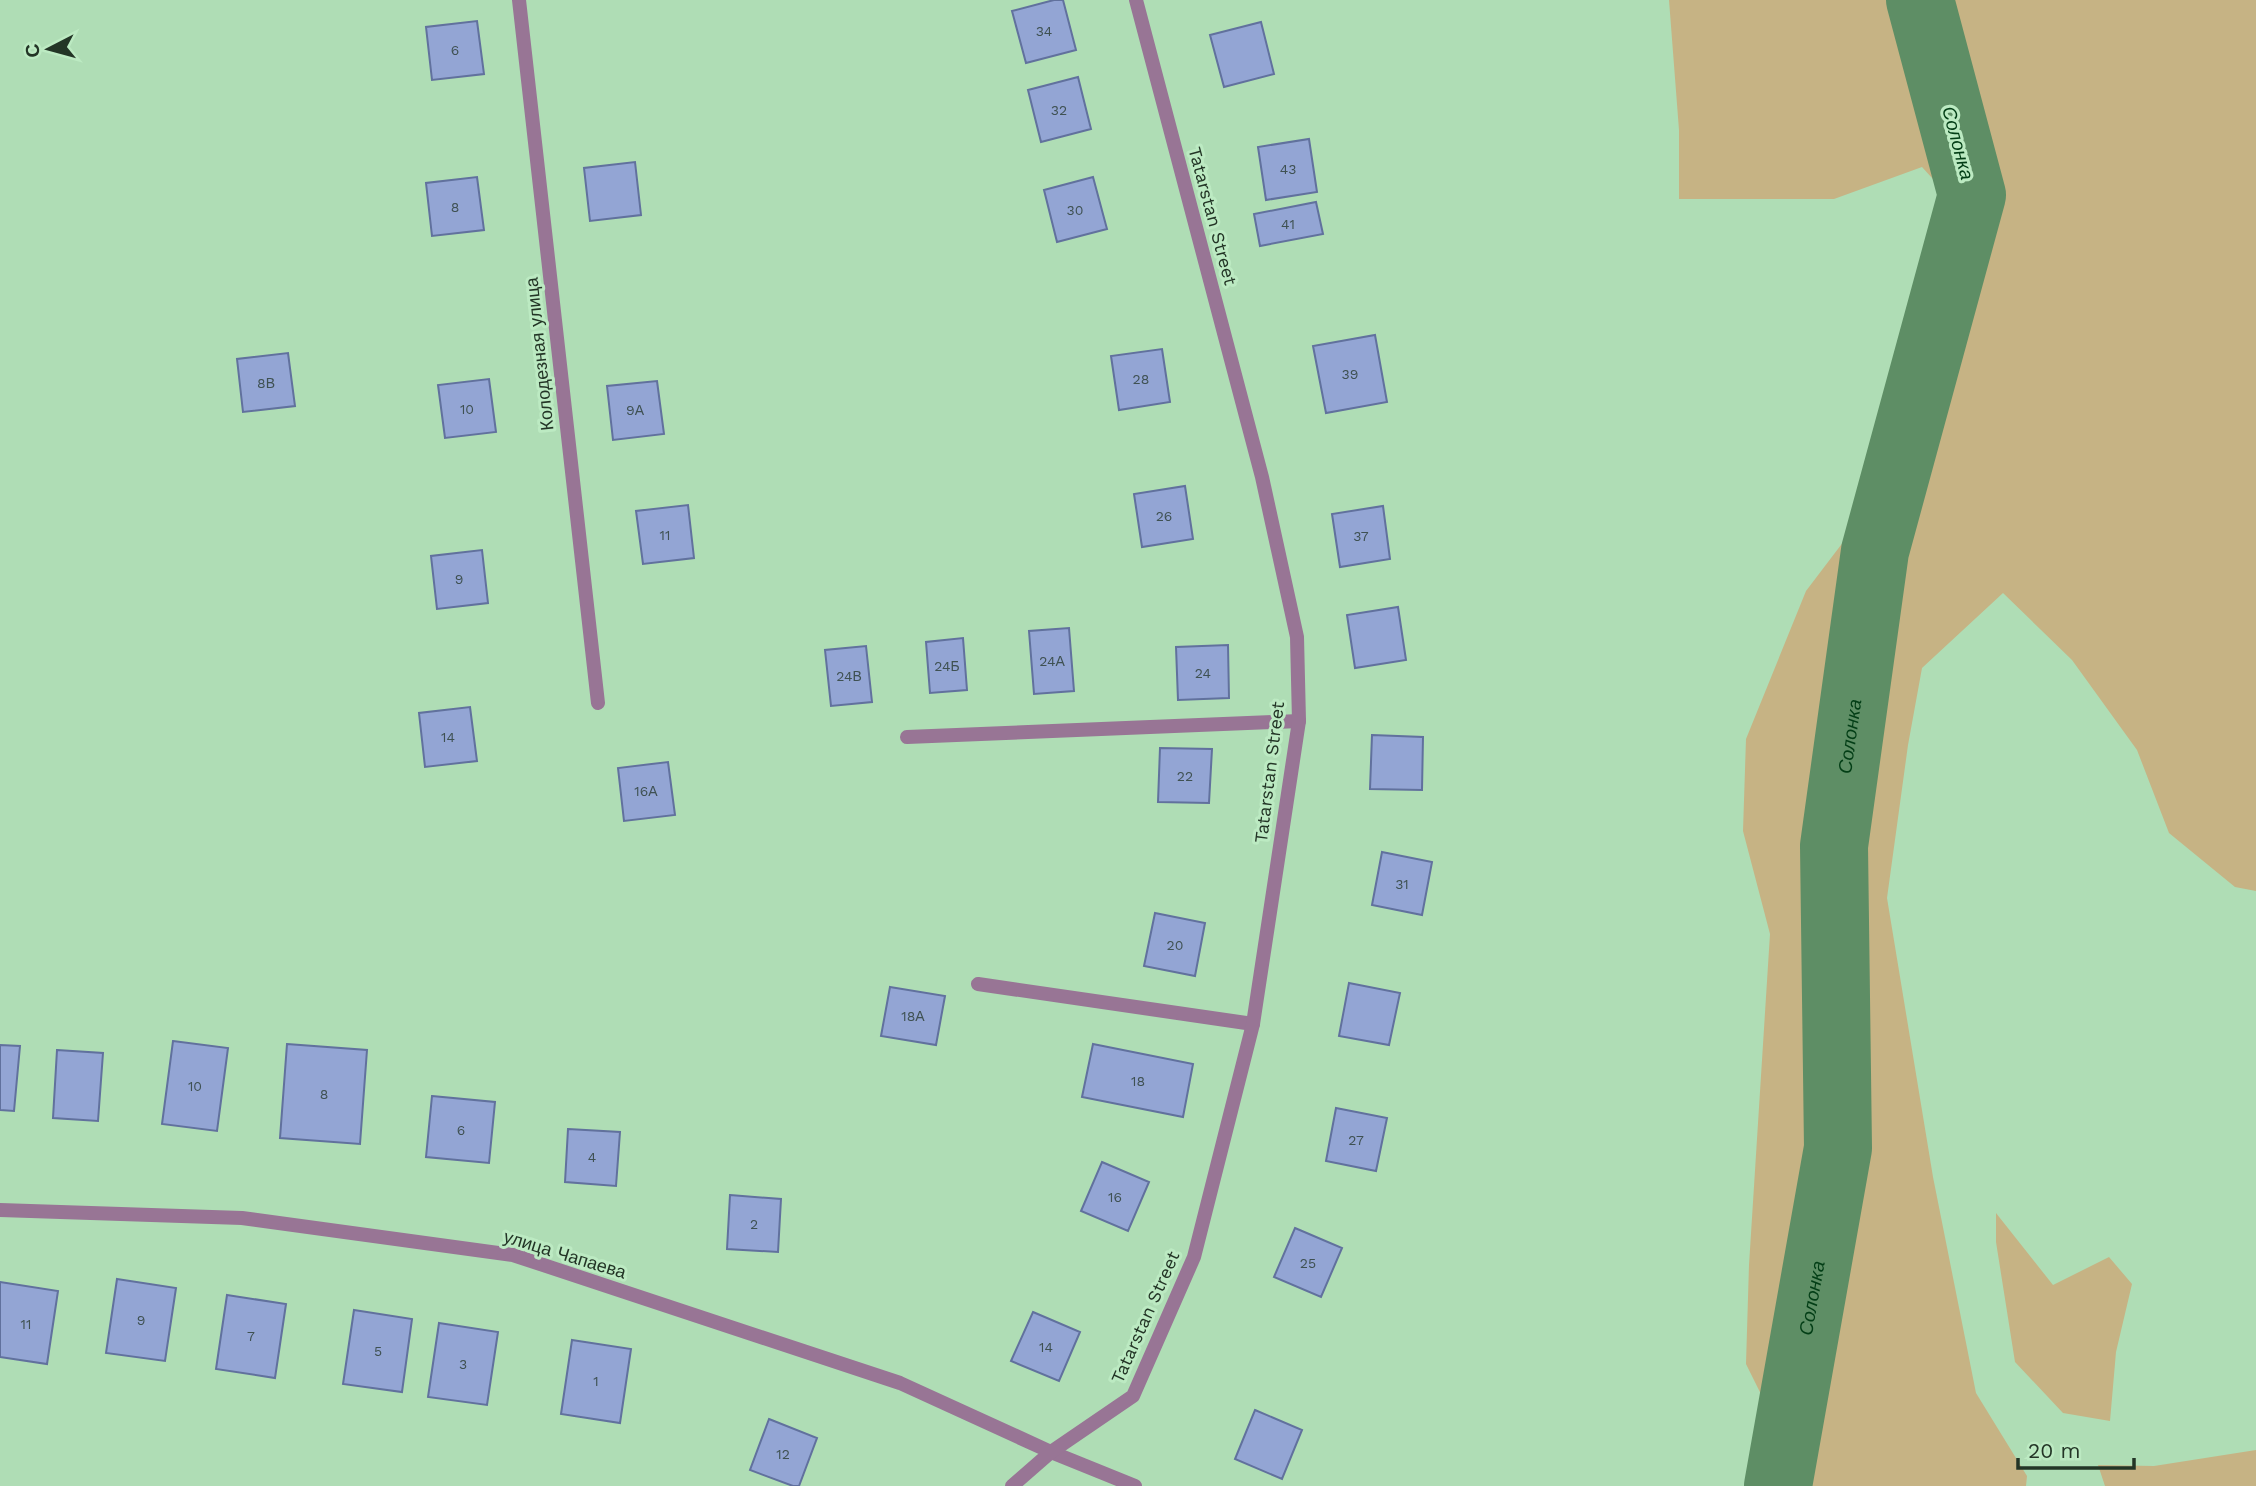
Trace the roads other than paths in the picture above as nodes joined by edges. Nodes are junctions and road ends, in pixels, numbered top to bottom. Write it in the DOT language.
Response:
graph roads {
  1 [pos="519,0"];
  2 [pos="1136,0"];
  3 [pos="598,703"];
  4 [pos="1299,721"];
  5 [pos="907,737"];
  6 [pos="978,984"];
  7 [pos="1253,1024"];
  8 [pos="0,1210"];
  9 [pos="1051,1452"];
  10 [pos="1012,1486"];
  11 [pos="1135,1486"];
  1 -- 3 [label="street, Колодезная улица"];
  2 -- 4 [label="street, Tatarstan Street"];
  4 -- 5 [label="street"];
  4 -- 7 [label="street, Tatarstan Street"];
  6 -- 7 [label="street"];
  7 -- 9 [label="street, Tatarstan Street"];
  8 -- 9 [label="street, улица Чапаева"];
  9 -- 10 [label="street, Tatarstan Street"];
  9 -- 11 [label="street, улица Чапаева"];
}
